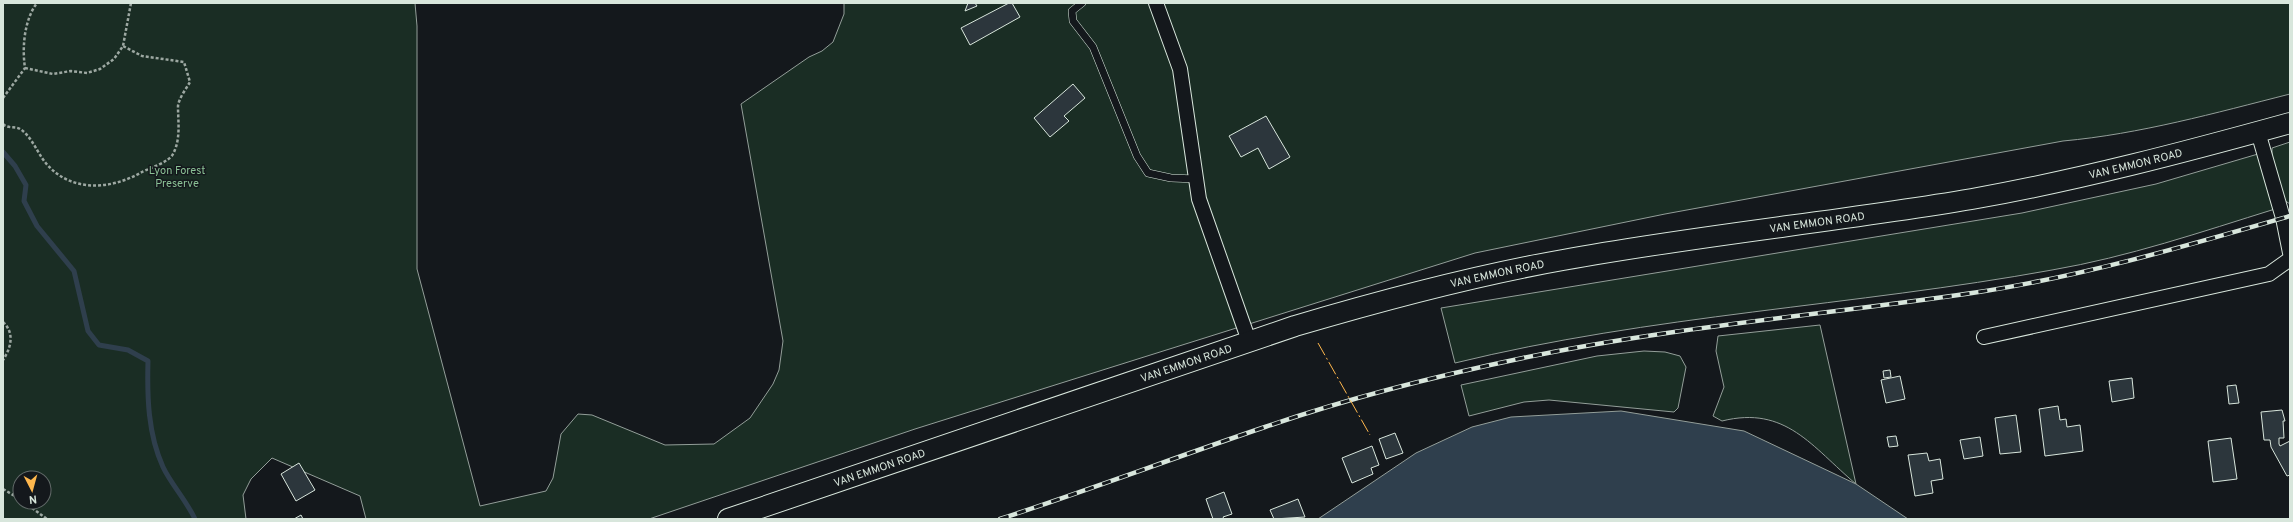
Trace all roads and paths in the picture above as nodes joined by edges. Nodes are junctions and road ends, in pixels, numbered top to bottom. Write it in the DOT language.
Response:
graph roads {
  1 [pos="37,3"];
  2 [pos="131,3"];
  3 [pos="1082,3"];
  4 [pos="1156,3"];
  5 [pos="123,46"];
  6 [pos="25,68"];
  7 [pos="3,98"];
  8 [pos="2290,123"];
  9 [pos="3,124"];
  10 [pos="2258,132"];
  11 [pos="1196,178"];
  12 [pos="2290,253"];
  13 [pos="2290,259"];
  14 [pos="3,322"];
  15 [pos="1984,337"];
  16 [pos="1249,341"];
  17 [pos="3,360"];
  18 [pos="3,489"];
  19 [pos="12,494"];
  20 [pos="35,510"];
  21 [pos="47,519"];
  22 [pos="728,519"];
  1 -- 6 [label="path"];
  2 -- 5 [label="path"];
  3 -- 11 [label="lane"];
  4 -- 11 [label="street"];
  5 -- 6 [label="path"];
  5 -- 9 [label="path"];
  6 -- 7 [label="path"];
  8 -- 10 [label="street, VAN EMMON ROAD"];
  10 -- 12 [label="street"];
  10 -- 16 [label="street, VAN EMMON ROAD"];
  11 -- 16 [label="street"];
  13 -- 15 [label="street"];
  14 -- 17 [label="path"];
  16 -- 22 [label="street, VAN EMMON ROAD"];
  18 -- 19 [label="path"];
  20 -- 21 [label="path"];
}
